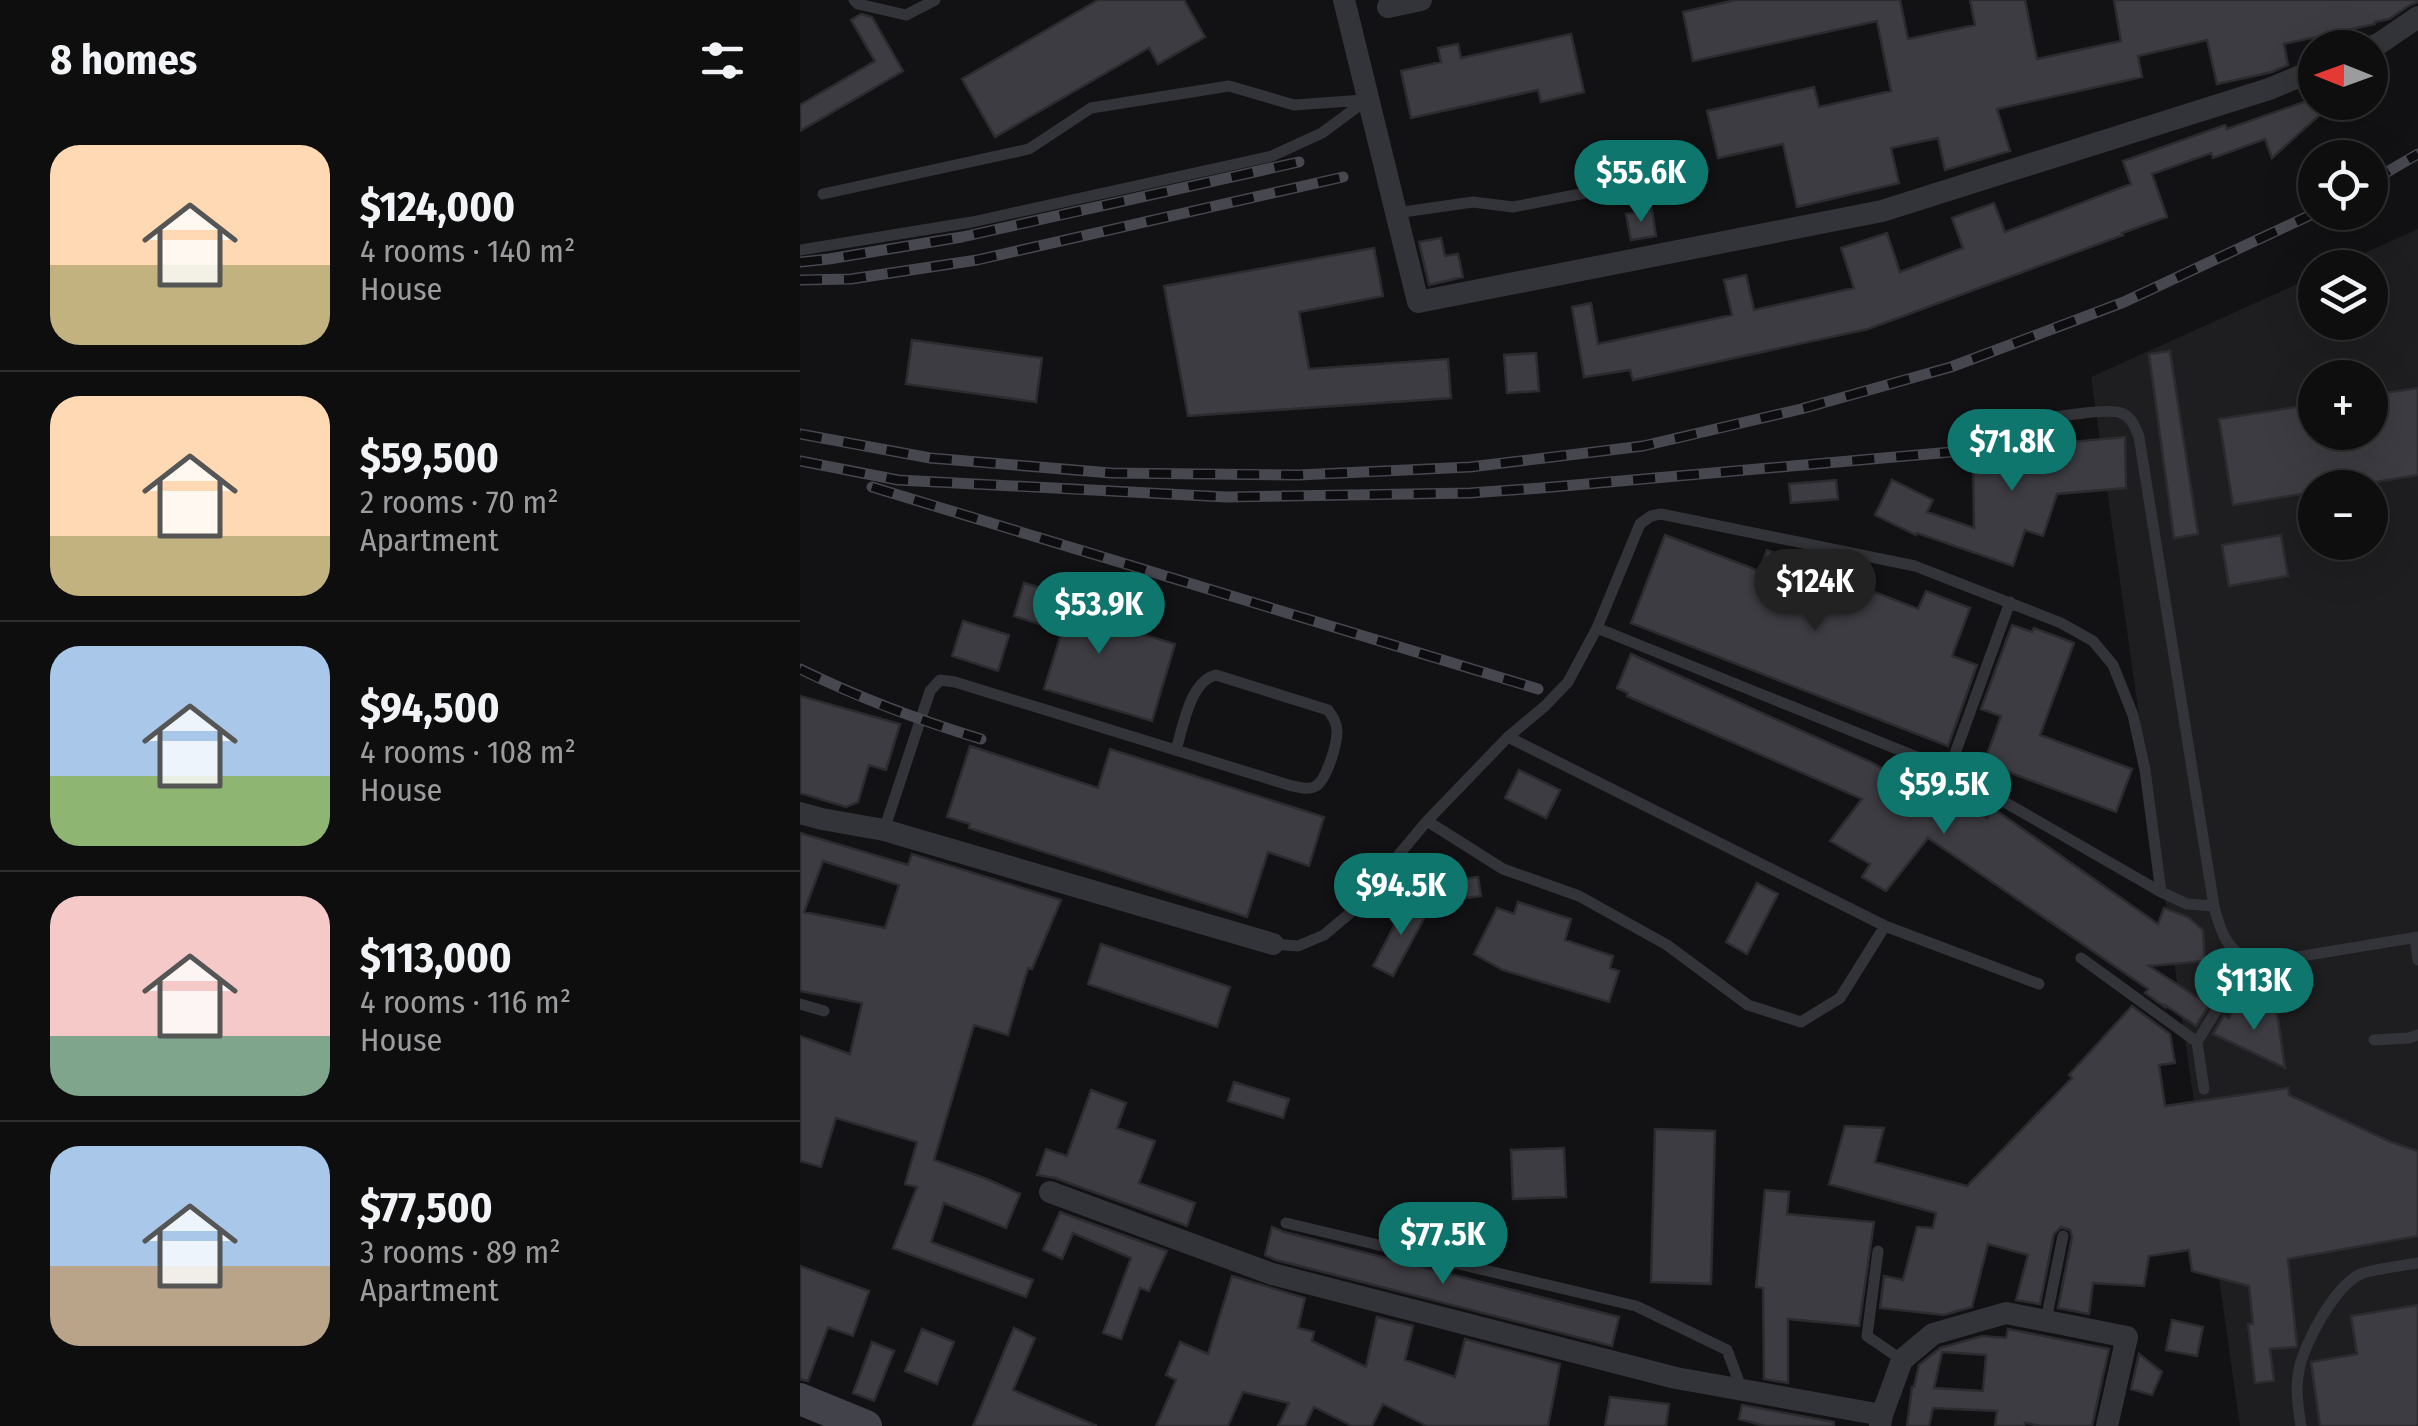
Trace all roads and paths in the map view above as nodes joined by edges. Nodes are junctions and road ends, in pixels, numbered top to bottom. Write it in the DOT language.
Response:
graph roads {
  1 [pos="854,0"];
  2 [pos="935,0"];
  3 [pos="1344,0"];
  4 [pos="1421,0"];
  5 [pos="1388,8"];
  6 [pos="2418,17"];
  7 [pos="2388,38"];
  8 [pos="2298,77"];
  9 [pos="1368,99"];
  10 [pos="1704,170"];
  11 [pos="823,194"];
  12 [pos="1396,213"];
  13 [pos="800,250"];
  14 [pos="1964,434"];
  15 [pos="2010,602"];
  16 [pos="1597,628"];
  17 [pos="1508,736"];
  18 [pos="1176,750"];
  19 [pos="1949,770"];
  20 [pos="800,813"];
  21 [pos="1426,821"];
  22 [pos="884,830"];
  23 [pos="2161,892"];
  24 [pos="2214,906"];
  25 [pos="1885,926"];
  26 [pos="2416,938"];
  27 [pos="1272,944"];
  28 [pos="2081,958"];
  29 [pos="2248,960"];
  30 [pos="2418,960"];
  31 [pos="2039,984"];
  32 [pos="800,1004"];
  33 [pos="824,1011"];
  34 [pos="2418,1035"];
  35 [pos="2374,1040"];
  36 [pos="2197,1042"];
  37 [pos="2204,1089"];
  38 [pos="1050,1192"];
  39 [pos="1286,1222"];
  40 [pos="2062,1236"];
  41 [pos="1878,1251"];
  42 [pos="2418,1263"];
  43 [pos="2046,1320"];
  44 [pos="1902,1360"];
  45 [pos="1742,1390"];
  46 [pos="800,1398"];
  47 [pos="1881,1420"];
  48 [pos="866,1426"];
  49 [pos="2107,1426"];
  50 [pos="2301,1426"];
  1 -- 2 [label="lane"];
  3 -- 9 [label="street"];
  4 -- 5 [label="street"];
  6 -- 7 [label="street"];
  8 -- 12 [label="street"];
  9 -- 11 [label="lane"];
  9 -- 12 [label="street"];
  9 -- 13 [label="lane"];
  10 -- 12 [label="lane"];
  14 -- 24 [label="lane"];
  15 -- 16 [label="lane"];
  15 -- 19 [label="lane"];
  15 -- 23 [label="lane"];
  16 -- 17 [label="lane"];
  16 -- 19 [label="lane"];
  17 -- 21 [label="lane"];
  17 -- 25 [label="lane"];
  18 -- 18 [label="lane"];
  18 -- 22 [label="lane"];
  19 -- 23 [label="lane"];
  20 -- 22 [label="street"];
  21 -- 25 [label="lane"];
  21 -- 27 [label="lane"];
  22 -- 27 [label="street"];
  23 -- 24 [label="lane"];
  24 -- 29 [label="lane"];
  25 -- 31 [label="lane"];
  26 -- 29 [label="lane"];
  26 -- 30 [label="lane"];
  28 -- 36 [label="lane"];
  29 -- 36 [label="lane"];
  32 -- 33 [label="lane"];
  34 -- 35 [label="lane"];
  36 -- 37 [label="lane"];
  38 -- 45 [label="street"];
  39 -- 45 [label="lane"];
  40 -- 43 [label="lane"];
  41 -- 44 [label="lane"];
  42 -- 50 [label="lane"];
  43 -- 44 [label="street"];
  43 -- 49 [label="street"];
  44 -- 47 [label="street"];
  45 -- 47 [label="street"];
  46 -- 48 [label="main road"];
}
